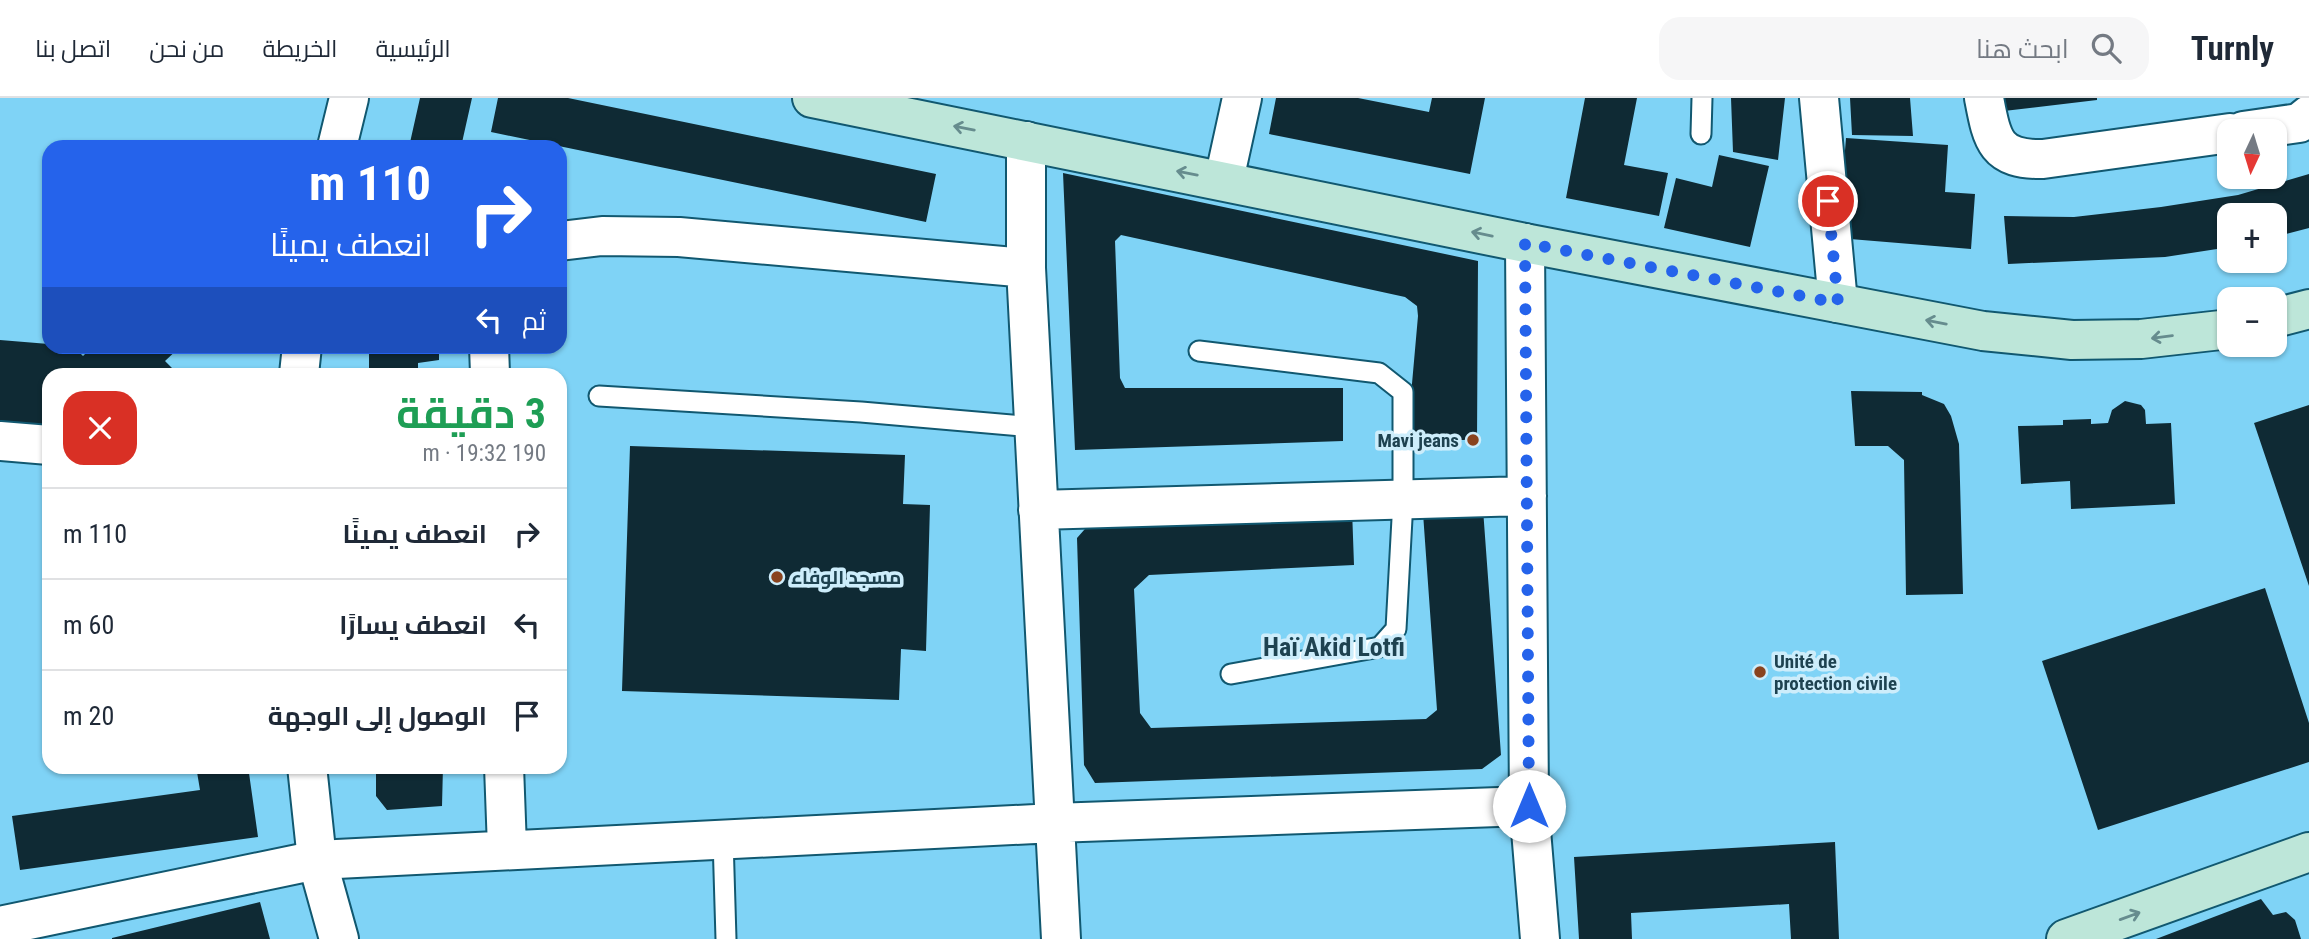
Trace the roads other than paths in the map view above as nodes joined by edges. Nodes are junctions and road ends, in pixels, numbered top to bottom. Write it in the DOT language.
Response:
graph roads {
  1 [pos="349,98"];
  2 [pos="812,98"];
  3 [pos="1242,98"];
  4 [pos="1702,98"];
  5 [pos="1819,98"];
  6 [pos="1984,98"];
  7 [pos="853,102"];
  8 [pos="2309,115"];
  9 [pos="2287,124"];
  10 [pos="1701,134"];
  11 [pos="2217,135"];
  12 [pos="339,140"];
  13 [pos="1026,141"];
  14 [pos="1224,180"];
  15 [pos="567,240"];
  16 [pos="1525,243"];
  17 [pos="1026,268"];
  18 [pos="1838,303"];
  19 [pos="2309,309"];
  20 [pos="2287,315"];
  21 [pos="2217,331"];
  22 [pos="1199,351"];
  23 [pos="599,396"];
  24 [pos="1034,427"];
  25 [pos="0,441"];
  26 [pos="42,444"];
  27 [pos="1527,496"];
  28 [pos="1403,500"];
  29 [pos="1038,510"];
  30 [pos="1231,674"];
  31 [pos="308,774"];
  32 [pos="504,774"];
  33 [pos="1529,806"];
  34 [pos="1054,823"];
  35 [pos="723,838"];
  36 [pos="507,848"];
  37 [pos="2309,852"];
  38 [pos="317,860"];
  39 [pos="0,926"];
  40 [pos="339,939"];
  41 [pos="726,939"];
  42 [pos="1061,939"];
  43 [pos="1540,939"];
  44 [pos="2066,939"];
  1 -- 12 [label="street"];
  2 -- 7 [label="main road"];
  3 -- 14 [label="street"];
  4 -- 10 [label="lane"];
  5 -- 18 [label="street"];
  6 -- 11 [label="street"];
  13 -- 7 [label="main road, one-way"];
  8 -- 9 [label="street"];
  14 -- 13 [label="main road, one-way"];
  13 -- 17 [label="street"];
  16 -- 14 [label="main road, one-way"];
  15 -- 17 [label="street"];
  16 -- 18 [label="main road"];
  16 -- 27 [label="street"];
  17 -- 24 [label="street"];
  21 -- 18 [label="main road, one-way"];
  19 -- 20 [label="main road"];
  22 -- 28 [label="lane"];
  23 -- 24 [label="lane"];
  24 -- 29 [label="street"];
  25 -- 26 [label="street"];
  27 -- 28 [label="street"];
  27 -- 33 [label="street"];
  28 -- 29 [label="street"];
  28 -- 30 [label="lane"];
  29 -- 34 [label="street"];
  31 -- 38 [label="street"];
  32 -- 36 [label="street"];
  33 -- 34 [label="street"];
  33 -- 43 [label="street"];
  34 -- 35 [label="street"];
  34 -- 42 [label="street"];
  35 -- 36 [label="street"];
  35 -- 41 [label="lane"];
  36 -- 38 [label="street"];
  44 -- 37 [label="main road, one-way"];
  38 -- 39 [label="street"];
  38 -- 40 [label="street"];
}
